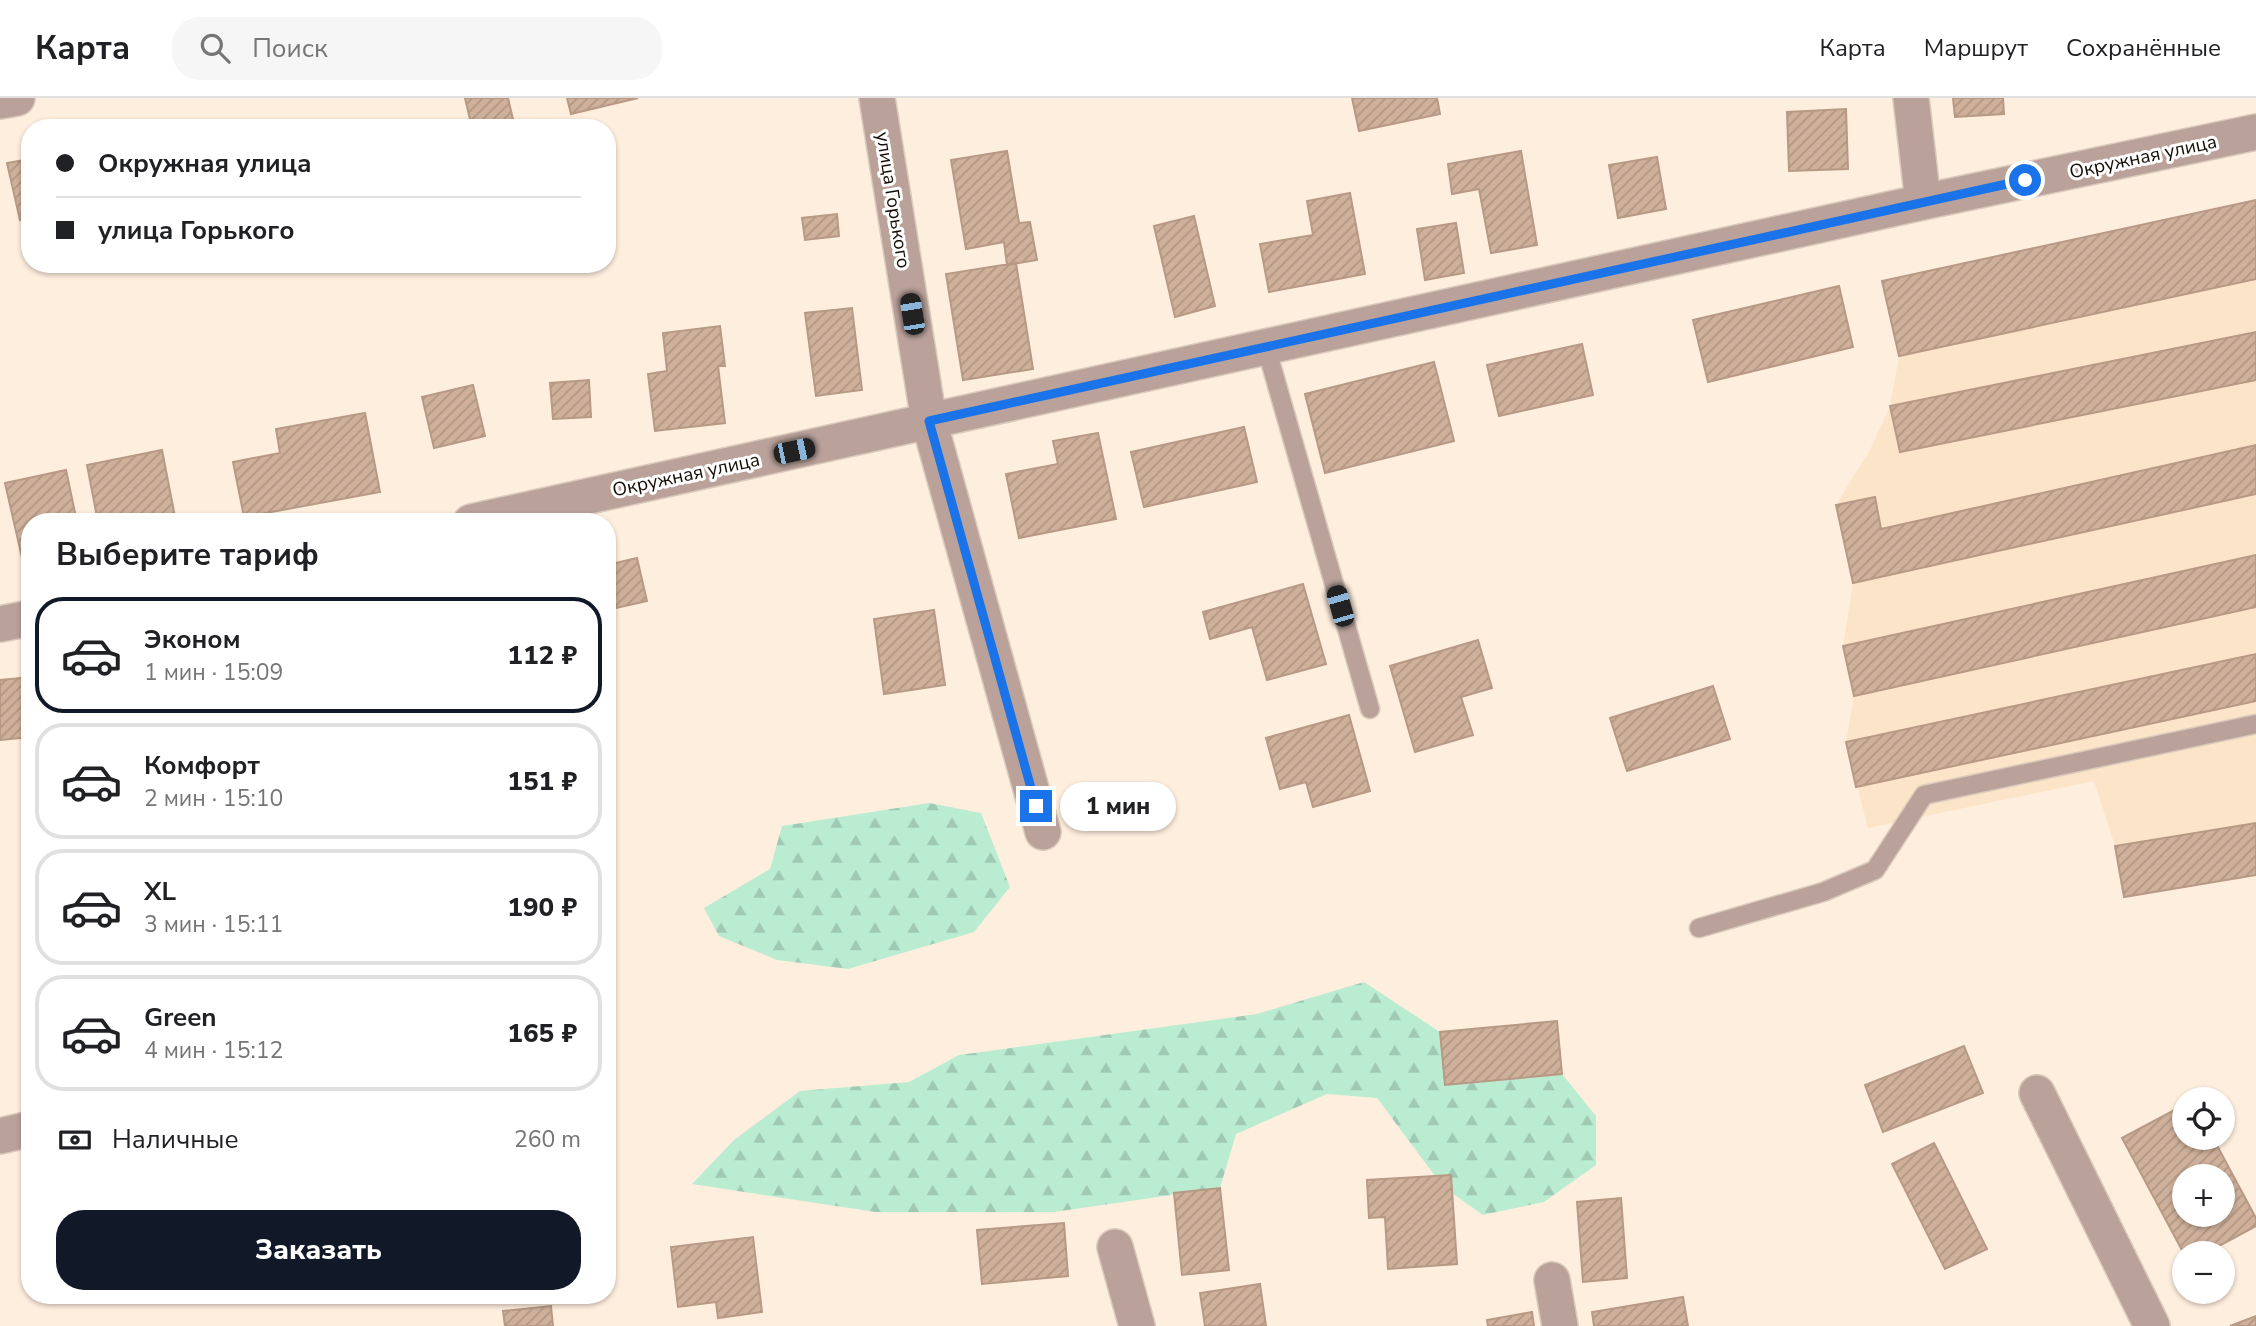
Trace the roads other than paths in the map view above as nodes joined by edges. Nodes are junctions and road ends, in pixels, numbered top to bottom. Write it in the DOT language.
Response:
graph roads {
  1 [pos="16,98"];
  2 [pos="877,98"];
  3 [pos="1911,98"];
  4 [pos="0,101"];
  5 [pos="2256,132"];
  6 [pos="1923,202"];
  7 [pos="1266,347"];
  8 [pos="929,421"];
  9 [pos="512,513"];
  10 [pos="21,620"];
  11 [pos="0,624"];
  12 [pos="1370,709"];
  13 [pos="2256,724"];
  14 [pos="1043,832"];
  15 [pos="1699,928"];
  16 [pos="2037,1093"];
  17 [pos="21,1131"];
  18 [pos="0,1136"];
  19 [pos="1115,1247"];
  20 [pos="1552,1280"];
  21 [pos="1137,1326"];
  22 [pos="1560,1326"];
  23 [pos="2152,1326"];
  1 -- 4 [label="street"];
  2 -- 8 [label="street, улица Горького"];
  3 -- 6 [label="street"];
  5 -- 6 [label="street, Окружная улица"];
  6 -- 7 [label="street, Окружная улица"];
  7 -- 8 [label="street, Окружная улица"];
  7 -- 12 [label="lane"];
  8 -- 9 [label="street, Окружная улица"];
  8 -- 14 [label="street, улица Горького"];
  10 -- 11 [label="street"];
  13 -- 15 [label="lane"];
  16 -- 23 [label="street"];
  17 -- 18 [label="street"];
  19 -- 21 [label="street"];
  20 -- 22 [label="street"];
}
